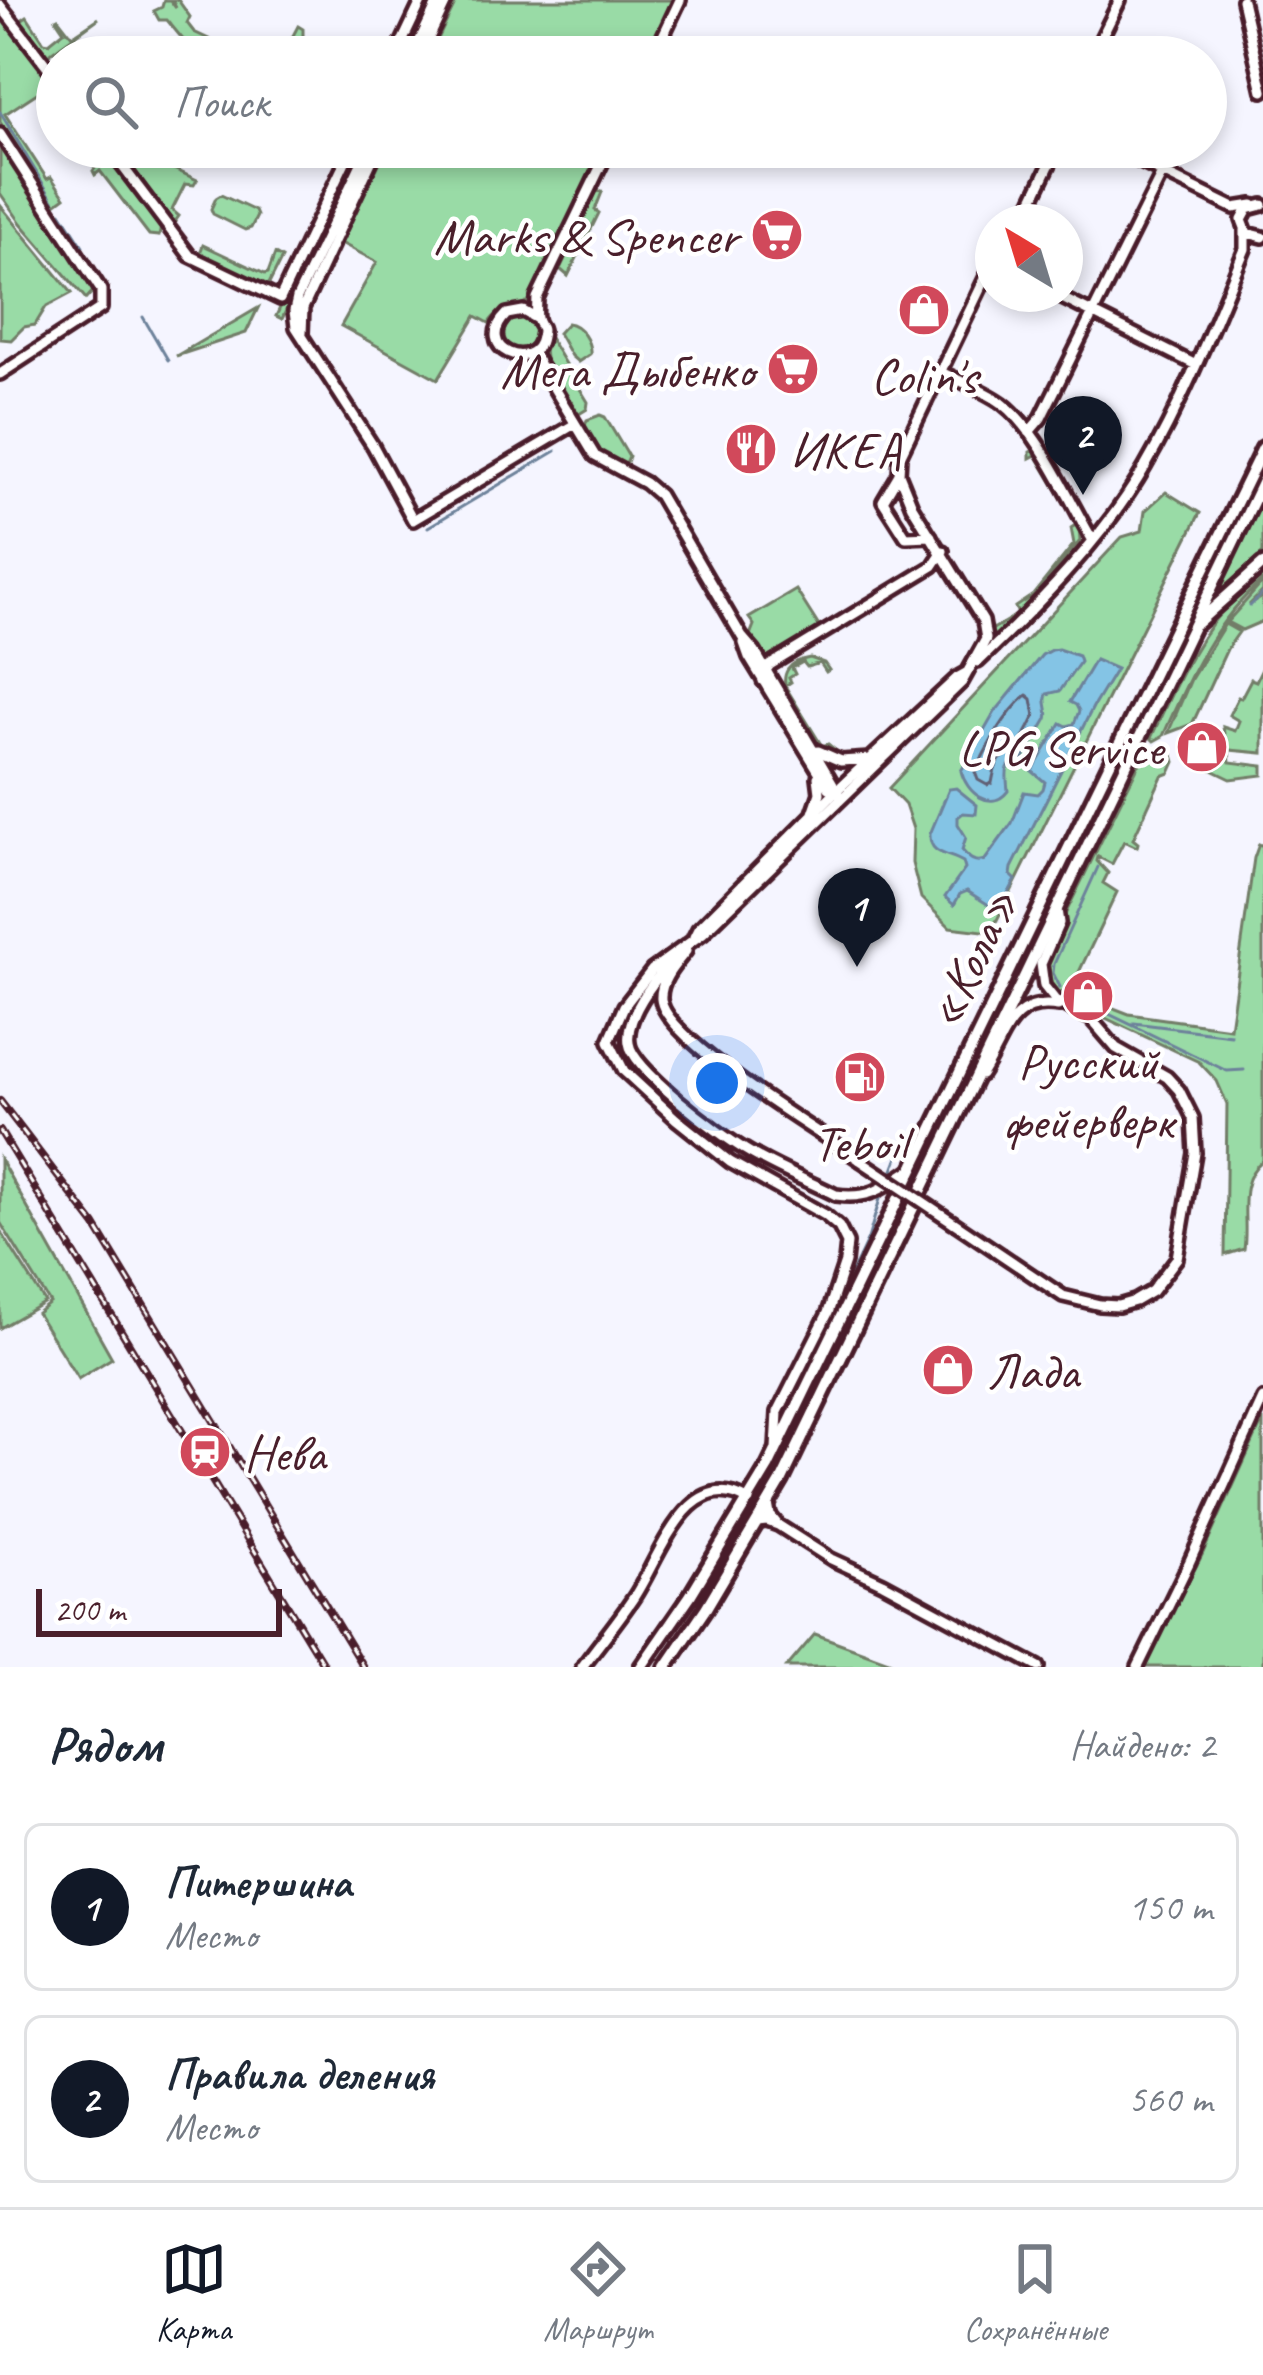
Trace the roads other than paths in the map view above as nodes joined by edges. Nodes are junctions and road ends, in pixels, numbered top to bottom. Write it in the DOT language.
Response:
graph roads {
  1 [pos="422,0"];
  2 [pos="443,0"];
  3 [pos="680,0"];
  4 [pos="1120,0"];
  5 [pos="1242,0"];
  6 [pos="0,5"];
  7 [pos="405,36"];
  8 [pos="426,36"];
  9 [pos="663,36"];
  10 [pos="1102,36"];
  11 [pos="36,52"];
  12 [pos="1263,91"];
  13 [pos="0,134"];
  14 [pos="124,168"];
  15 [pos="342,168"];
  16 [pos="364,168"];
  17 [pos="600,168"];
  18 [pos="1048,168"];
  19 [pos="1154,168"];
  20 [pos="1162,172"];
  21 [pos="1031,204"];
  22 [pos="1259,205"];
  23 [pos="1234,208"];
  24 [pos="1244,228"];
  25 [pos="1263,237"];
  26 [pos="1245,250"];
  27 [pos="537,298"];
  28 [pos="975,301"];
  29 [pos="1083,309"];
  30 [pos="519,310"];
  31 [pos="1093,314"];
  32 [pos="537,319"];
  33 [pos="532,352"];
  34 [pos="1196,364"];
  35 [pos="941,372"];
  36 [pos="0,374"];
  37 [pos="575,424"];
  38 [pos="1029,431"];
  39 [pos="1263,448"];
  40 [pos="899,474"];
  41 [pos="1263,482"];
  42 [pos="931,536"];
  43 [pos="1092,539"];
  44 [pos="943,551"];
  45 [pos="1263,564"];
  46 [pos="1190,629"];
  47 [pos="742,638"];
  48 [pos="756,654"];
  49 [pos="778,661"];
  50 [pos="966,673"];
  51 [pos="765,675"];
  52 [pos="812,747"];
  53 [pos="870,759"];
  54 [pos="813,760"];
  55 [pos="837,798"];
  56 [pos="811,818"];
  57 [pos="1057,910"];
  58 [pos="692,941"];
  59 [pos="1070,1009"];
  60 [pos="975,1080"];
  61 [pos="913,1168"];
  62 [pos="1263,1400"];
  63 [pos="776,1450"];
  64 [pos="748,1501"];
  65 [pos="763,1513"];
  66 [pos="582,1667"];
  67 [pos="641,1667"];
  68 [pos="666,1667"];
  69 [pos="1039,1667"];
  70 [pos="1138,1667"];
  1 -- 7 [label="street"];
  2 -- 8 [label="street"];
  3 -- 9 [label="street"];
  4 -- 10 [label="street"];
  5 -- 12 [label="street"];
  6 -- 11 [label="street"];
  13 -- 36 [label="street"];
  14 -- 15 [label="street"];
  16 -- 37 [label="street"];
  17 -- 27 [label="street"];
  18 -- 21 [label="street"];
  19 -- 20 [label="street"];
  20 -- 23 [label="street"];
  20 -- 31 [label="street"];
  22 -- 23 [label="street"];
  22 -- 24 [label="street"];
  23 -- 24 [label="street"];
  24 -- 25 [label="street"];
  24 -- 26 [label="street"];
  25 -- 26 [label="street"];
  26 -- 34 [label="street"];
  27 -- 30 [label="street"];
  27 -- 32 [label="street"];
  28 -- 35 [label="street"];
  29 -- 31 [label="street"];
  30 -- 32 [label="street"];
  30 -- 33 [label="street"];
  31 -- 34 [label="street"];
  31 -- 38 [label="street"];
  32 -- 33 [label="street"];
  33 -- 37 [label="street"];
  34 -- 43 [label="street"];
  35 -- 38 [label="street"];
  35 -- 40 [label="street"];
  37 -- 47 [label="street"];
  38 -- 43 [label="street"];
  39 -- 61 [label="main road, «Кола»"];
  40 -- 42 [label="street"];
  40 -- 42 [label="street"];
  41 -- 46 [label="main road, «Кола»"];
  42 -- 44 [label="street"];
  43 -- 50 [label="street"];
  44 -- 49 [label="street"];
  44 -- 50 [label="street"];
  45 -- 46 [label="main road"];
  46 -- 57 [label="main road, «Кола»"];
  47 -- 48 [label="street"];
  47 -- 51 [label="street"];
  48 -- 49 [label="street"];
  48 -- 51 [label="street"];
  49 -- 51 [label="street"];
  50 -- 53 [label="street"];
  50 -- 55 [label="street"];
  51 -- 52 [label="street"];
  51 -- 54 [label="street"];
  52 -- 53 [label="street"];
  52 -- 55 [label="street"];
  53 -- 55 [label="street"];
  54 -- 55 [label="street"];
  54 -- 56 [label="street"];
  55 -- 56 [label="street"];
  55 -- 58 [label="street"];
  56 -- 58 [label="street"];
  57 -- 59 [label="street"];
  57 -- 60 [label="main road, «Кола»"];
  58 -- 59 [label="street, bridge"];
  58 -- 61 [label="street"];
  58 -- 63 [label="street"];
  59 -- 60 [label="street"];
  60 -- 65 [label="main road, «Кола»"];
  61 -- 63 [label="main road, «Кола»"];
  62 -- 70 [label="street"];
  63 -- 64 [label="main road, «Кола»"];
  64 -- 66 [label="street"];
  64 -- 67 [label="main road, «Кола»"];
  65 -- 68 [label="main road, «Кола»"];
  65 -- 69 [label="street"];
}
